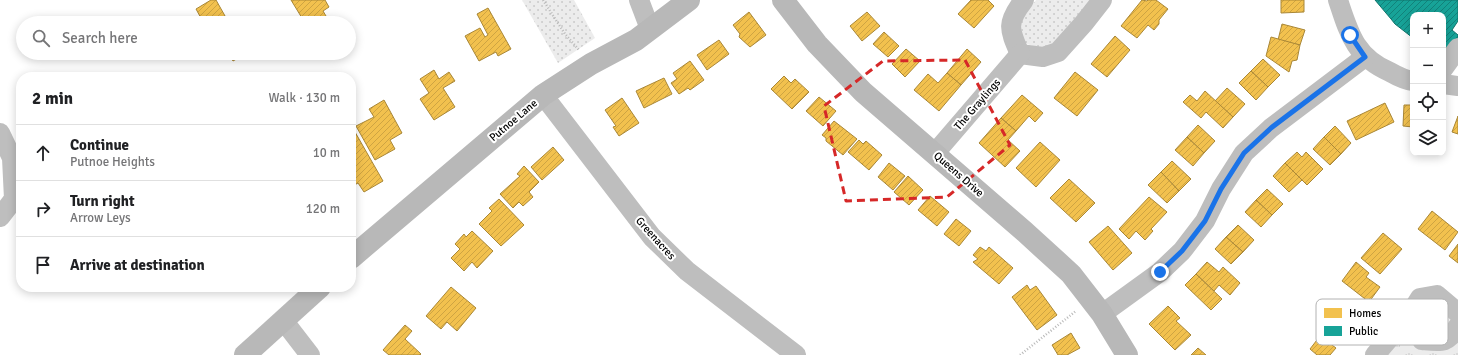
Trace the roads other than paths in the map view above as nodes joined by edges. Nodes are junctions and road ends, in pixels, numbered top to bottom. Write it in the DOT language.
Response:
graph roads {
  1 [pos="639,0"];
  2 [pos="689,0"];
  3 [pos="783,0"];
  4 [pos="1024,0"];
  5 [pos="1102,0"];
  6 [pos="1338,0"];
  7 [pos="650,29"];
  8 [pos="1458,48"];
  9 [pos="1020,54"];
  10 [pos="1365,57"];
  11 [pos="1446,65"];
  12 [pos="1410,80"];
  13 [pos="1446,84"];
  14 [pos="1458,86"];
  15 [pos="543,95"];
  16 [pos="0,133"];
  17 [pos="934,153"];
  18 [pos="16,186"];
  19 [pos="16,202"];
  20 [pos="0,218"];
  21 [pos="356,254"];
  22 [pos="314,292"];
  23 [pos="1419,299"];
  24 [pos="1442,299"];
  25 [pos="1448,304"];
  26 [pos="1097,307"];
  27 [pos="1458,312"];
  28 [pos="283,320"];
  29 [pos="1458,326"];
  30 [pos="1448,339"];
  31 [pos="1384,345"];
  32 [pos="245,355"];
  33 [pos="310,355"];
  34 [pos="796,355"];
  35 [pos="1127,355"];
  36 [pos="1375,355"];
  1 -- 7 [label="street"];
  2 -- 7 [label="street, Putnoe Lane"];
  3 -- 17 [label="street, Queens Drive"];
  4 -- 9 [label="street"];
  5 -- 9 [label="street"];
  6 -- 10 [label="street"];
  7 -- 15 [label="street, Putnoe Lane"];
  8 -- 11 [label="street"];
  9 -- 17 [label="street, The Graylings"];
  10 -- 12 [label="street"];
  10 -- 26 [label="street"];
  13 -- 14 [label="street"];
  15 -- 21 [label="street, Putnoe Lane"];
  15 -- 34 [label="street, Greenacres"];
  16 -- 18 [label="street"];
  17 -- 26 [label="street, Queens Drive"];
  19 -- 20 [label="street"];
  22 -- 28 [label="street"];
  23 -- 24 [label="street"];
  25 -- 27 [label="street"];
  26 -- 35 [label="street, Queens Drive"];
  28 -- 32 [label="street"];
  28 -- 33 [label="street"];
  29 -- 30 [label="street"];
  31 -- 36 [label="street"];
}
